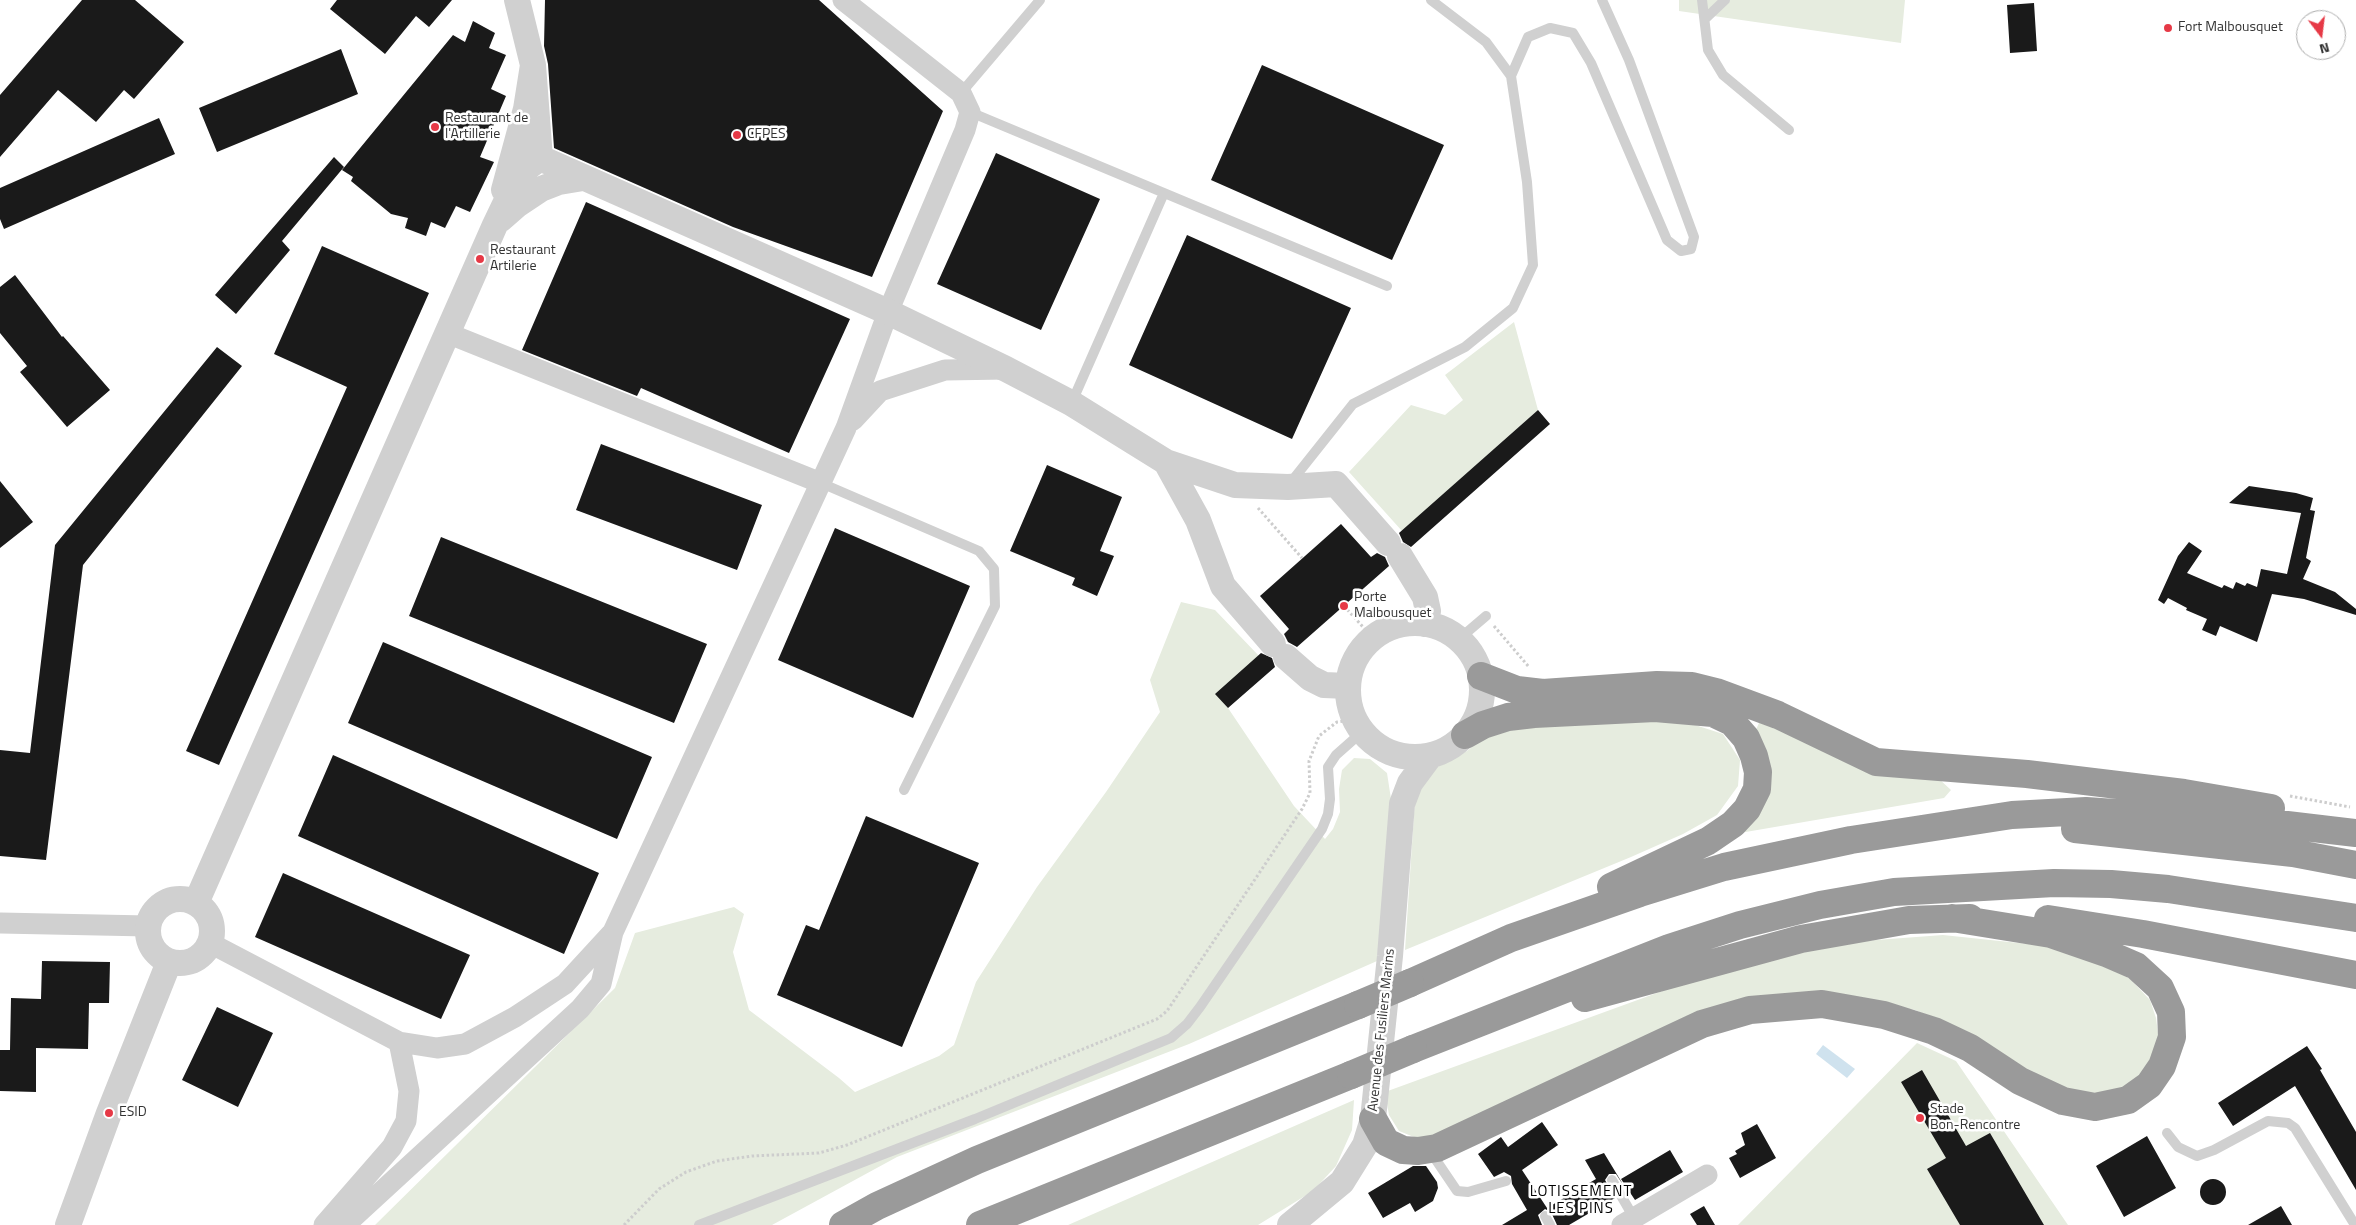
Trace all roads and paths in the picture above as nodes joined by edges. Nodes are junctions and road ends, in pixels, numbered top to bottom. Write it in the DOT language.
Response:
graph roads {
  1 [pos="517,0"];
  2 [pos="843,0"];
  3 [pos="1040,0"];
  4 [pos="1431,0"];
  5 [pos="1602,0"];
  6 [pos="1702,0"];
  7 [pos="1725,0"];
  8 [pos="1706,19"];
  9 [pos="534,65"];
  10 [pos="1510,76"];
  11 [pos="966,103"];
  12 [pos="1789,130"];
  13 [pos="540,158"];
  14 [pos="583,178"];
  15 [pos="1164,193"];
  16 [pos="495,225"];
  17 [pos="1387,286"];
  18 [pos="888,312"];
  19 [pos="447,333"];
  20 [pos="1006,369"];
  21 [pos="1072,403"];
  22 [pos="846,428"];
  23 [pos="1166,462"];
  24 [pos="821,483"];
  25 [pos="1288,487"];
  26 [pos="1256,507"];
  27 [pos="1302,558"];
  28 [pos="1344,606"];
  29 [pos="1486,616"];
  30 [pos="1425,624"];
  31 [pos="1373,638"];
  32 [pos="1459,639"];
  33 [pos="1534,670"];
  34 [pos="1481,676"];
  35 [pos="1348,686"];
  36 [pos="1359,726"];
  37 [pos="1465,735"];
  38 [pos="1384,749"];
  39 [pos="1430,756"];
  40 [pos="904,790"];
  41 [pos="2283,795"];
  42 [pos="1402,804"];
  43 [pos="2356,808"];
  44 [pos="2356,825"];
  45 [pos="1924,830"];
  46 [pos="2356,833"];
  47 [pos="2356,865"];
  48 [pos="196,903"];
  49 [pos="1952,918"];
  50 [pos="2356,918"];
  51 [pos="0,923"];
  52 [pos="148,926"];
  53 [pos="613,932"];
  54 [pos="1511,938"];
  55 [pos="210,943"];
  56 [pos="169,962"];
  57 [pos="2356,975"];
  58 [pos="1452,1034"];
  59 [pos="399,1042"];
  60 [pos="1373,1118"];
  61 [pos="2167,1133"];
  62 [pos="1437,1148"];
  63 [pos="1142,1158"];
  64 [pos="1707,1175"];
  65 [pos="1612,1180"];
  66 [pos="1506,1181"];
  67 [pos="1628,1221"];
  68 [pos="68,1225"];
  69 [pos="324,1225"];
  70 [pos="345,1225"];
  71 [pos="624,1225"];
  72 [pos="699,1225"];
  73 [pos="843,1225"];
  74 [pos="980,1225"];
  75 [pos="1019,1225"];
  76 [pos="1290,1225"];
  77 [pos="2355,1225"];
  1 -- 9 [label="street"];
  2 -- 11 [label="street"];
  3 -- 11 [label="lane"];
  4 -- 10 [label="lane"];
  5 -- 10 [label="lane"];
  6 -- 8 [label="lane"];
  7 -- 8 [label="lane"];
  8 -- 12 [label="lane"];
  9 -- 13 [label="street"];
  9 -- 16 [label="street"];
  10 -- 25 [label="lane"];
  11 -- 15 [label="lane"];
  11 -- 18 [label="street"];
  13 -- 14 [label="street"];
  13 -- 16 [label="street"];
  14 -- 16 [label="street"];
  14 -- 18 [label="street"];
  15 -- 17 [label="lane"];
  15 -- 21 [label="lane"];
  16 -- 19 [label="street"];
  18 -- 20 [label="street"];
  18 -- 22 [label="street"];
  19 -- 24 [label="street"];
  19 -- 48 [label="street"];
  20 -- 21 [label="street"];
  20 -- 22 [label="street"];
  21 -- 23 [label="street"];
  22 -- 24 [label="street"];
  23 -- 25 [label="street"];
  23 -- 35 [label="street"];
  24 -- 40 [label="lane"];
  24 -- 53 [label="street"];
  25 -- 30 [label="street"];
  26 -- 27 [label="path"];
  28 -- 31 [label="path"];
  29 -- 32 [label="lane"];
  29 -- 33 [label="path"];
  30 -- 31 [label="street"];
  30 -- 32 [label="street"];
  31 -- 35 [label="street"];
  32 -- 34 [label="street"];
  34 -- 37 [label="street"];
  34 -- 44 [label="highway"];
  35 -- 36 [label="street"];
  36 -- 38 [label="street"];
  36 -- 71 [label="path"];
  36 -- 72 [label="lane"];
  37 -- 39 [label="street"];
  37 -- 54 [label="highway"];
  38 -- 39 [label="street"];
  38 -- 42 [label="street, Avenue des Fusiliers Marins"];
  39 -- 42 [label="street, Avenue des Fusiliers Marins"];
  41 -- 43 [label="path"];
  42 -- 60 [label="street, Avenue des Fusiliers Marins"];
  45 -- 46 [label="highway"];
  45 -- 47 [label="highway"];
  45 -- 54 [label="highway"];
  48 -- 52 [label="street"];
  48 -- 55 [label="street"];
  49 -- 57 [label="highway"];
  49 -- 58 [label="highway"];
  49 -- 62 [label="highway"];
  50 -- 58 [label="highway"];
  51 -- 52 [label="street"];
  52 -- 56 [label="street"];
  53 -- 59 [label="street"];
  53 -- 70 [label="street"];
  54 -- 73 [label="highway, bridge"];
  55 -- 56 [label="street"];
  55 -- 59 [label="street"];
  56 -- 68 [label="street"];
  58 -- 63 [label="highway, bridge"];
  59 -- 69 [label="street"];
  60 -- 62 [label="highway"];
  60 -- 76 [label="street, Avenue des Fusiliers Marins"];
  61 -- 77 [label="lane"];
  62 -- 66 [label="lane"];
  63 -- 74 [label="highway"];
  63 -- 75 [label="highway"];
  64 -- 67 [label="street"];
  65 -- 67 [label="lane"];
}
